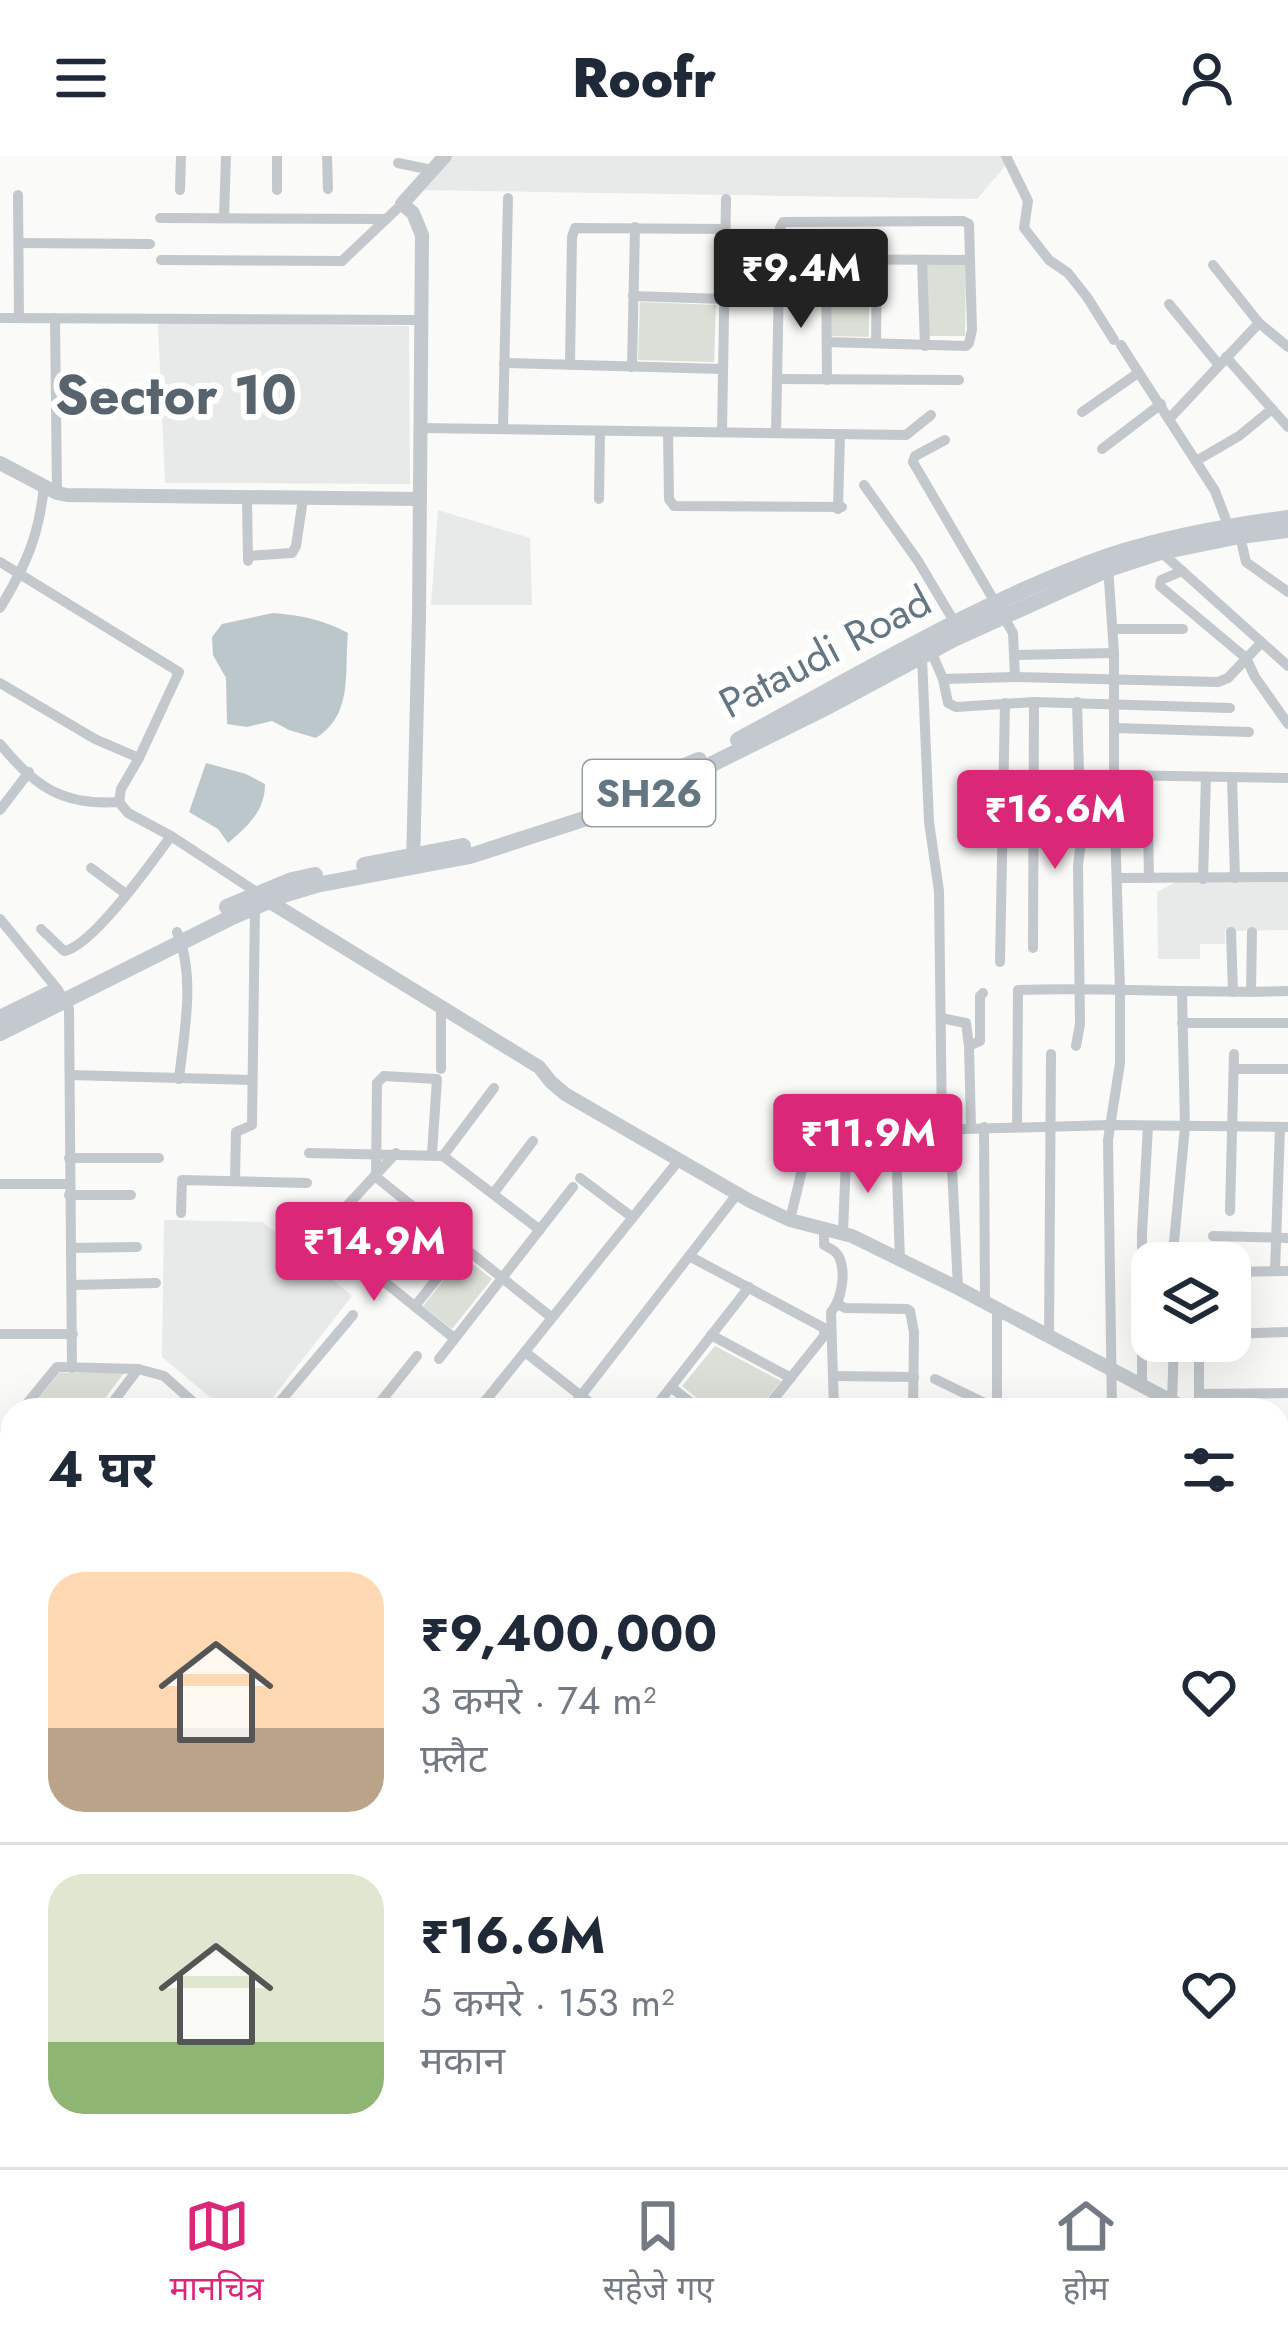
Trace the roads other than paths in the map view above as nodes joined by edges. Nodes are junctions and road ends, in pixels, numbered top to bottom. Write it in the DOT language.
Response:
graph roads {
  1 [pos="181,156"];
  2 [pos="226,156"];
  3 [pos="277,156"];
  4 [pos="327,156"];
  5 [pos="445,156"];
  6 [pos="1006,156"];
  7 [pos="398,163"];
  8 [pos="432,170"];
  9 [pos="328,189"];
  10 [pos="180,190"];
  11 [pos="277,190"];
  12 [pos="18,195"];
  13 [pos="508,198"];
  14 [pos="726,199"];
  15 [pos="402,204"];
  16 [pos="160,218"];
  17 [pos="224,218"];
  18 [pos="385,219"];
  19 [pos="634,227"];
  20 [pos="725,229"];
  21 [pos="19,243"];
  22 [pos="150,244"];
  23 [pos="779,259"];
  24 [pos="161,260"];
  25 [pos="826,260"];
  26 [pos="877,260"];
  27 [pos="922,260"];
  28 [pos="969,260"];
  29 [pos="1213,265"];
  30 [pos="633,296"];
  31 [pos="723,299"];
  32 [pos="1169,304"];
  33 [pos="0,318"];
  34 [pos="19,318"];
  35 [pos="55,318"];
  36 [pos="420,320"];
  37 [pos="1259,322"];
  38 [pos="826,342"];
  39 [pos="876,342"];
  40 [pos="925,346"];
  41 [pos="1288,347"];
  42 [pos="1222,361"];
  43 [pos="504,364"];
  44 [pos="570,364"];
  45 [pos="632,367"];
  46 [pos="722,369"];
  47 [pos="1138,373"];
  48 [pos="777,379"];
  49 [pos="826,380"];
  50 [pos="959,380"];
  51 [pos="1161,404"];
  52 [pos="1279,410"];
  53 [pos="1082,412"];
  54 [pos="931,415"];
  55 [pos="1170,418"];
  56 [pos="1288,427"];
  57 [pos="420,428"];
  58 [pos="502,429"];
  59 [pos="600,431"];
  60 [pos="668,431"];
  61 [pos="722,432"];
  62 [pos="776,433"];
  63 [pos="840,435"];
  64 [pos="945,440"];
  65 [pos="1102,449"];
  66 [pos="1196,460"];
  67 [pos="0,463"];
  68 [pos="864,485"];
  69 [pos="51,489"];
  70 [pos="247,499"];
  71 [pos="303,499"];
  72 [pos="419,499"];
  73 [pos="599,499"];
  74 [pos="1288,518"];
  75 [pos="1288,530"];
  76 [pos="1234,533"];
  77 [pos="1161,552"];
  78 [pos="0,562"];
  79 [pos="1107,564"];
  80 [pos="1182,572"];
  81 [pos="20,574"];
  82 [pos="1288,592"];
  83 [pos="0,608"];
  84 [pos="1002,610"];
  85 [pos="955,623"];
  86 [pos="1113,628"];
  87 [pos="1183,629"];
  88 [pos="1261,643"];
  89 [pos="1114,653"];
  90 [pos="926,654"];
  91 [pos="1014,655"];
  92 [pos="1246,658"];
  93 [pos="1288,666"];
  94 [pos="1015,677"];
  95 [pos="1113,678"];
  96 [pos="943,679"];
  97 [pos="0,683"];
  98 [pos="1034,702"];
  99 [pos="1077,702"];
  100 [pos="1005,703"];
  101 [pos="1113,704"];
  102 [pos="1229,708"];
  103 [pos="1288,724"];
  104 [pos="1114,728"];
  105 [pos="1249,732"];
  106 [pos="751,739"];
  107 [pos="0,744"];
  108 [pos="139,758"];
  109 [pos="13,760"];
  110 [pos="1,768"];
  111 [pos="28,772"];
  112 [pos="1115,776"];
  113 [pos="1147,776"];
  114 [pos="1206,777"];
  115 [pos="1232,777"];
  116 [pos="1288,778"];
  117 [pos="1114,791"];
  118 [pos="1148,791"];
  119 [pos="119,802"];
  120 [pos="0,810"];
  121 [pos="171,836"];
  122 [pos="413,862"];
  123 [pos="91,868"];
  124 [pos="1288,877"];
  125 [pos="1117,878"];
  126 [pos="1149,878"];
  127 [pos="1235,878"];
  128 [pos="1203,879"];
  129 [pos="126,894"];
  130 [pos="260,901"];
  131 [pos="0,920"];
  132 [pos="40,928"];
  133 [pos="1231,932"];
  134 [pos="1252,932"];
  135 [pos="179,936"];
  136 [pos="1033,948"];
  137 [pos="1000,962"];
  138 [pos="1078,988"];
  139 [pos="1120,991"];
  140 [pos="1288,991"];
  141 [pos="1182,992"];
  142 [pos="1233,992"];
  143 [pos="1251,992"];
  144 [pos="983,993"];
  145 [pos="61,994"];
  146 [pos="441,1006"];
  147 [pos="0,1018"];
  148 [pos="940,1018"];
  149 [pos="1182,1023"];
  150 [pos="1288,1023"];
  151 [pos="0,1033"];
  152 [pos="969,1046"];
  153 [pos="1076,1046"];
  154 [pos="1051,1054"];
  155 [pos="1234,1054"];
  156 [pos="441,1069"];
  157 [pos="1234,1069"];
  158 [pos="1288,1069"];
  159 [pos="70,1075"];
  160 [pos="179,1079"];
  161 [pos="252,1080"];
  162 [pos="494,1088"];
  163 [pos="1111,1125"];
  164 [pos="1017,1126"];
  165 [pos="1050,1126"];
  166 [pos="1148,1126"];
  167 [pos="1185,1126"];
  168 [pos="1234,1126"];
  169 [pos="978,1127"];
  170 [pos="1284,1127"];
  171 [pos="946,1128"];
  172 [pos="533,1141"];
  173 [pos="377,1152"];
  174 [pos="309,1153"];
  175 [pos="396,1153"];
  176 [pos="437,1155"];
  177 [pos="69,1158"];
  178 [pos="158,1158"];
  179 [pos="846,1158"];
  180 [pos="679,1160"];
  181 [pos="897,1175"];
  182 [pos="376,1177"];
  183 [pos="235,1180"];
  184 [pos="308,1183"];
  185 [pos="0,1184"];
  186 [pos="69,1189"];
  187 [pos="738,1193"];
  188 [pos="493,1194"];
  189 [pos="131,1195"];
  190 [pos="1230,1211"];
  191 [pos="181,1213"];
  192 [pos="422,1214"];
  193 [pos="632,1217"];
  194 [pos="790,1220"];
  195 [pos="824,1229"];
  196 [pos="540,1230"];
  197 [pos="843,1232"];
  198 [pos="324,1233"];
  199 [pos="1213,1236"];
  200 [pos="1282,1238"];
  201 [pos="1174,1242"];
  202 [pos="463,1246"];
  203 [pos="137,1247"];
  204 [pos="71,1248"];
  205 [pos="305,1251"];
  206 [pos="689,1256"];
  207 [pos="900,1261"];
  208 [pos="1281,1271"];
  209 [pos="1251,1272"];
  210 [pos="372,1273"];
  211 [pos="502,1278"];
  212 [pos="156,1283"];
  213 [pos="73,1285"];
  214 [pos="749,1287"];
  215 [pos="958,1288"];
  216 [pos="838,1304"];
  217 [pos="991,1305"];
  218 [pos="415,1306"];
  219 [pos="353,1315"];
  220 [pos="551,1317"];
  221 [pos="1288,1332"];
  222 [pos="1251,1333"];
  223 [pos="0,1334"];
  224 [pos="74,1334"];
  225 [pos="712,1335"];
  226 [pos="1049,1336"];
  227 [pos="454,1338"];
  228 [pos="525,1352"];
  229 [pos="417,1356"];
  230 [pos="439,1359"];
  231 [pos="1171,1362"];
  232 [pos="1199,1362"];
  233 [pos="72,1368"];
  234 [pos="1112,1368"];
  235 [pos="139,1369"];
  236 [pos="833,1376"];
  237 [pos="914,1377"];
  238 [pos="791,1378"];
  239 [pos="935,1379"];
  240 [pos="1142,1385"];
  241 [pos="671,1387"];
  242 [pos="1288,1393"];
  243 [pos="1199,1394"];
  244 [pos="581,1396"];
  245 [pos="32,1398"];
  246 [pos="116,1398"];
  247 [pos="189,1398"];
  248 [pos="283,1398"];
  249 [pos="384,1398"];
  250 [pos="488,1398"];
  251 [pos="583,1398"];
  252 [pos="662,1398"];
  253 [pos="685,1398"];
  254 [pos="775,1398"];
  255 [pos="834,1398"];
  256 [pos="914,1398"];
  257 [pos="973,1398"];
  258 [pos="996,1398"];
  259 [pos="1112,1398"];
  260 [pos="1160,1398"];
  261 [pos="1166,1398"];
  262 [pos="1199,1398"];
  1 -- 10 [label="street"];
  2 -- 17 [label="street"];
  3 -- 11 [label="street"];
  4 -- 9 [label="street"];
  5 -- 8 [label="street"];
  6 -- 47 [label="street"];
  7 -- 8 [label="street"];
  8 -- 15 [label="street"];
  12 -- 21 [label="street"];
  13 -- 43 [label="street"];
  14 -- 20 [label="street"];
  15 -- 18 [label="street"];
  15 -- 36 [label="street"];
  16 -- 17 [label="street"];
  17 -- 18 [label="street"];
  18 -- 24 [label="street"];
  19 -- 20 [label="street"];
  19 -- 30 [label="street"];
  19 -- 44 [label="street"];
  20 -- 31 [label="street"];
  21 -- 22 [label="street"];
  21 -- 34 [label="street"];
  23 -- 25 [label="street"];
  23 -- 28 [label="street"];
  23 -- 48 [label="street"];
  25 -- 26 [label="street"];
  25 -- 38 [label="street"];
  26 -- 27 [label="street"];
  26 -- 39 [label="street"];
  27 -- 28 [label="street"];
  27 -- 40 [label="street"];
  28 -- 40 [label="street"];
  29 -- 37 [label="street"];
  30 -- 31 [label="street"];
  30 -- 45 [label="street"];
  31 -- 46 [label="street"];
  32 -- 42 [label="street"];
  33 -- 34 [label="street"];
  34 -- 35 [label="street"];
  35 -- 36 [label="street"];
  35 -- 69 [label="street"];
  36 -- 57 [label="street"];
  37 -- 41 [label="street"];
  37 -- 42 [label="street"];
  38 -- 39 [label="street"];
  38 -- 49 [label="street"];
  39 -- 40 [label="street"];
  42 -- 52 [label="street"];
  42 -- 55 [label="street"];
  43 -- 44 [label="street"];
  43 -- 58 [label="street"];
  44 -- 45 [label="street"];
  45 -- 46 [label="street"];
  46 -- 61 [label="street"];
  47 -- 51 [label="street"];
  47 -- 53 [label="street"];
  48 -- 49 [label="street"];
  48 -- 62 [label="street"];
  49 -- 50 [label="street"];
  51 -- 55 [label="street"];
  51 -- 65 [label="street"];
  52 -- 56 [label="street"];
  52 -- 66 [label="street"];
  54 -- 63 [label="street"];
  55 -- 66 [label="street"];
  57 -- 58 [label="street"];
  57 -- 72 [label="street"];
  58 -- 59 [label="street"];
  59 -- 60 [label="street"];
  59 -- 73 [label="street"];
  60 -- 61 [label="street"];
  60 -- 63 [label="street"];
  61 -- 62 [label="street"];
  62 -- 63 [label="street"];
  64 -- 84 [label="street"];
  66 -- 76 [label="street"];
  67 -- 69 [label="street"];
  68 -- 85 [label="street"];
  69 -- 70 [label="street"];
  69 -- 81 [label="street"];
  70 -- 71 [label="street"];
  70 -- 71 [label="street"];
  71 -- 72 [label="street"];
  72 -- 122 [label="street"];
  74 -- 76 [label="main road, SH26"];
  75 -- 76 [label="main road, SH26"];
  76 -- 77 [label="main road, SH26"];
  76 -- 79 [label="main road, SH26"];
  76 -- 82 [label="street"];
  77 -- 79 [label="main road, SH26"];
  77 -- 80 [label="street"];
  78 -- 81 [label="street"];
  79 -- 84 [label="main road, SH26"];
  79 -- 86 [label="street"];
  80 -- 88 [label="street"];
  80 -- 92 [label="street"];
  81 -- 83 [label="street"];
  81 -- 108 [label="street"];
  84 -- 85 [label="main road, Pataudi Road / SH26"];
  84 -- 90 [label="main road, SH26"];
  84 -- 91 [label="street"];
  85 -- 106 [label="main road, Pataudi Road / SH26"];
  86 -- 87 [label="street"];
  86 -- 89 [label="street"];
  88 -- 92 [label="street"];
  88 -- 93 [label="street"];
  89 -- 91 [label="street"];
  89 -- 95 [label="street"];
  90 -- 96 [label="street"];
  90 -- 106 [label="main road, SH26"];
  90 -- 148 [label="street"];
  91 -- 94 [label="street"];
  92 -- 95 [label="street"];
  92 -- 103 [label="street"];
  94 -- 95 [label="street"];
  94 -- 96 [label="street"];
  95 -- 101 [label="street"];
  96 -- 100 [label="street"];
  97 -- 108 [label="street"];
  98 -- 99 [label="street"];
  98 -- 100 [label="street"];
  98 -- 136 [label="street"];
  99 -- 101 [label="street"];
  99 -- 138 [label="street"];
  100 -- 137 [label="street"];
  101 -- 102 [label="street"];
  101 -- 104 [label="street"];
  104 -- 105 [label="street"];
  104 -- 112 [label="street"];
  106 -- 122 [label="main road, SH26"];
  107 -- 109 [label="street"];
  108 -- 119 [label="street"];
  109 -- 110 [label="street"];
  109 -- 111 [label="street"];
  111 -- 119 [label="street"];
  111 -- 120 [label="street"];
  112 -- 113 [label="street"];
  112 -- 117 [label="street"];
  113 -- 114 [label="street"];
  113 -- 118 [label="street"];
  114 -- 115 [label="street"];
  114 -- 128 [label="street"];
  115 -- 116 [label="street"];
  115 -- 127 [label="street"];
  117 -- 118 [label="street"];
  117 -- 125 [label="street"];
  118 -- 126 [label="street"];
  119 -- 121 [label="street"];
  121 -- 129 [label="street"];
  121 -- 130 [label="street"];
  122 -- 130 [label="main road, SH26"];
  123 -- 129 [label="street"];
  124 -- 127 [label="street"];
  125 -- 126 [label="street"];
  125 -- 139 [label="street"];
  126 -- 128 [label="street"];
  127 -- 128 [label="street"];
  129 -- 132 [label="street"];
  130 -- 135 [label="main road, SH26"];
  130 -- 146 [label="street"];
  130 -- 161 [label="street"];
  131 -- 145 [label="street"];
  133 -- 142 [label="street"];
  134 -- 143 [label="street"];
  135 -- 145 [label="main road, SH26"];
  135 -- 160 [label="street"];
  138 -- 139 [label="street"];
  138 -- 153 [label="street"];
  138 -- 164 [label="street"];
  139 -- 141 [label="street"];
  139 -- 163 [label="street"];
  140 -- 143 [label="street"];
  141 -- 142 [label="street"];
  141 -- 149 [label="street"];
  142 -- 143 [label="street"];
  144 -- 152 [label="street"];
  145 -- 147 [label="main road, SH26"];
  145 -- 151 [label="main road, SH26"];
  145 -- 159 [label="street"];
  146 -- 156 [label="street"];
  146 -- 180 [label="street"];
  148 -- 152 [label="street"];
  148 -- 171 [label="street"];
  149 -- 150 [label="street"];
  149 -- 167 [label="street"];
  152 -- 169 [label="street"];
  154 -- 165 [label="street"];
  155 -- 157 [label="street"];
  157 -- 158 [label="street"];
  157 -- 168 [label="street"];
  159 -- 160 [label="street"];
  159 -- 177 [label="street"];
  160 -- 161 [label="street"];
  161 -- 183 [label="street"];
  162 -- 176 [label="street"];
  163 -- 165 [label="street"];
  163 -- 166 [label="street"];
  163 -- 234 [label="street"];
  164 -- 165 [label="street"];
  164 -- 169 [label="street"];
  165 -- 226 [label="street"];
  166 -- 167 [label="street"];
  166 -- 240 [label="street"];
  167 -- 168 [label="street"];
  167 -- 201 [label="street"];
  168 -- 170 [label="street"];
  168 -- 190 [label="street"];
  169 -- 171 [label="street"];
  169 -- 217 [label="street"];
  170 -- 200 [label="street"];
  171 -- 194 [label="street"];
  171 -- 215 [label="street"];
  172 -- 188 [label="street"];
  173 -- 174 [label="street"];
  173 -- 175 [label="street"];
  173 -- 176 [label="street"];
  173 -- 182 [label="street"];
  175 -- 176 [label="street"];
  175 -- 182 [label="street"];
  176 -- 188 [label="street"];
  177 -- 178 [label="street"];
  177 -- 186 [label="street"];
  179 -- 197 [label="street"];
  180 -- 187 [label="street"];
  180 -- 193 [label="street"];
  181 -- 207 [label="street"];
  182 -- 192 [label="street"];
  182 -- 198 [label="street"];
  183 -- 184 [label="street"];
  183 -- 191 [label="street"];
  185 -- 186 [label="street"];
  186 -- 189 [label="street"];
  186 -- 204 [label="street"];
  187 -- 194 [label="street"];
  187 -- 206 [label="street"];
  188 -- 196 [label="street"];
  192 -- 202 [label="street"];
  192 -- 210 [label="street"];
  193 -- 196 [label="street"];
  193 -- 220 [label="street"];
  194 -- 195 [label="street"];
  195 -- 197 [label="street"];
  195 -- 216 [label="street"];
  196 -- 211 [label="street"];
  197 -- 207 [label="street"];
  198 -- 205 [label="street"];
  198 -- 210 [label="street"];
  199 -- 200 [label="street"];
  200 -- 208 [label="street"];
  202 -- 211 [label="street"];
  202 -- 218 [label="street"];
  203 -- 204 [label="street"];
  204 -- 213 [label="street"];
  206 -- 214 [label="street"];
  206 -- 244 [label="street"];
  207 -- 215 [label="street"];
  208 -- 209 [label="street"];
  210 -- 218 [label="street"];
  211 -- 220 [label="street"];
  211 -- 227 [label="street"];
  212 -- 213 [label="street"];
  213 -- 224 [label="street"];
  214 -- 225 [label="street"];
  214 -- 238 [label="street"];
  215 -- 217 [label="street"];
  216 -- 236 [label="street"];
  216 -- 237 [label="street"];
  217 -- 226 [label="street"];
  217 -- 258 [label="street"];
  218 -- 227 [label="street"];
  219 -- 248 [label="street"];
  220 -- 228 [label="street"];
  221 -- 222 [label="street"];
  223 -- 224 [label="street"];
  224 -- 233 [label="street"];
  225 -- 238 [label="street"];
  225 -- 241 [label="street"];
  226 -- 234 [label="street"];
  227 -- 230 [label="street"];
  228 -- 244 [label="street"];
  228 -- 250 [label="street"];
  229 -- 249 [label="street"];
  231 -- 261 [label="street"];
  232 -- 243 [label="street"];
  233 -- 235 [label="street"];
  233 -- 245 [label="street"];
  234 -- 240 [label="street"];
  234 -- 259 [label="street"];
  235 -- 246 [label="street"];
  235 -- 247 [label="street"];
  236 -- 237 [label="street"];
  236 -- 255 [label="street"];
  237 -- 256 [label="street"];
  238 -- 254 [label="street"];
  239 -- 257 [label="street"];
  240 -- 260 [label="street"];
  241 -- 252 [label="street"];
  241 -- 253 [label="street"];
  242 -- 243 [label="street"];
  243 -- 262 [label="street"];
  244 -- 251 [label="street"];
}
